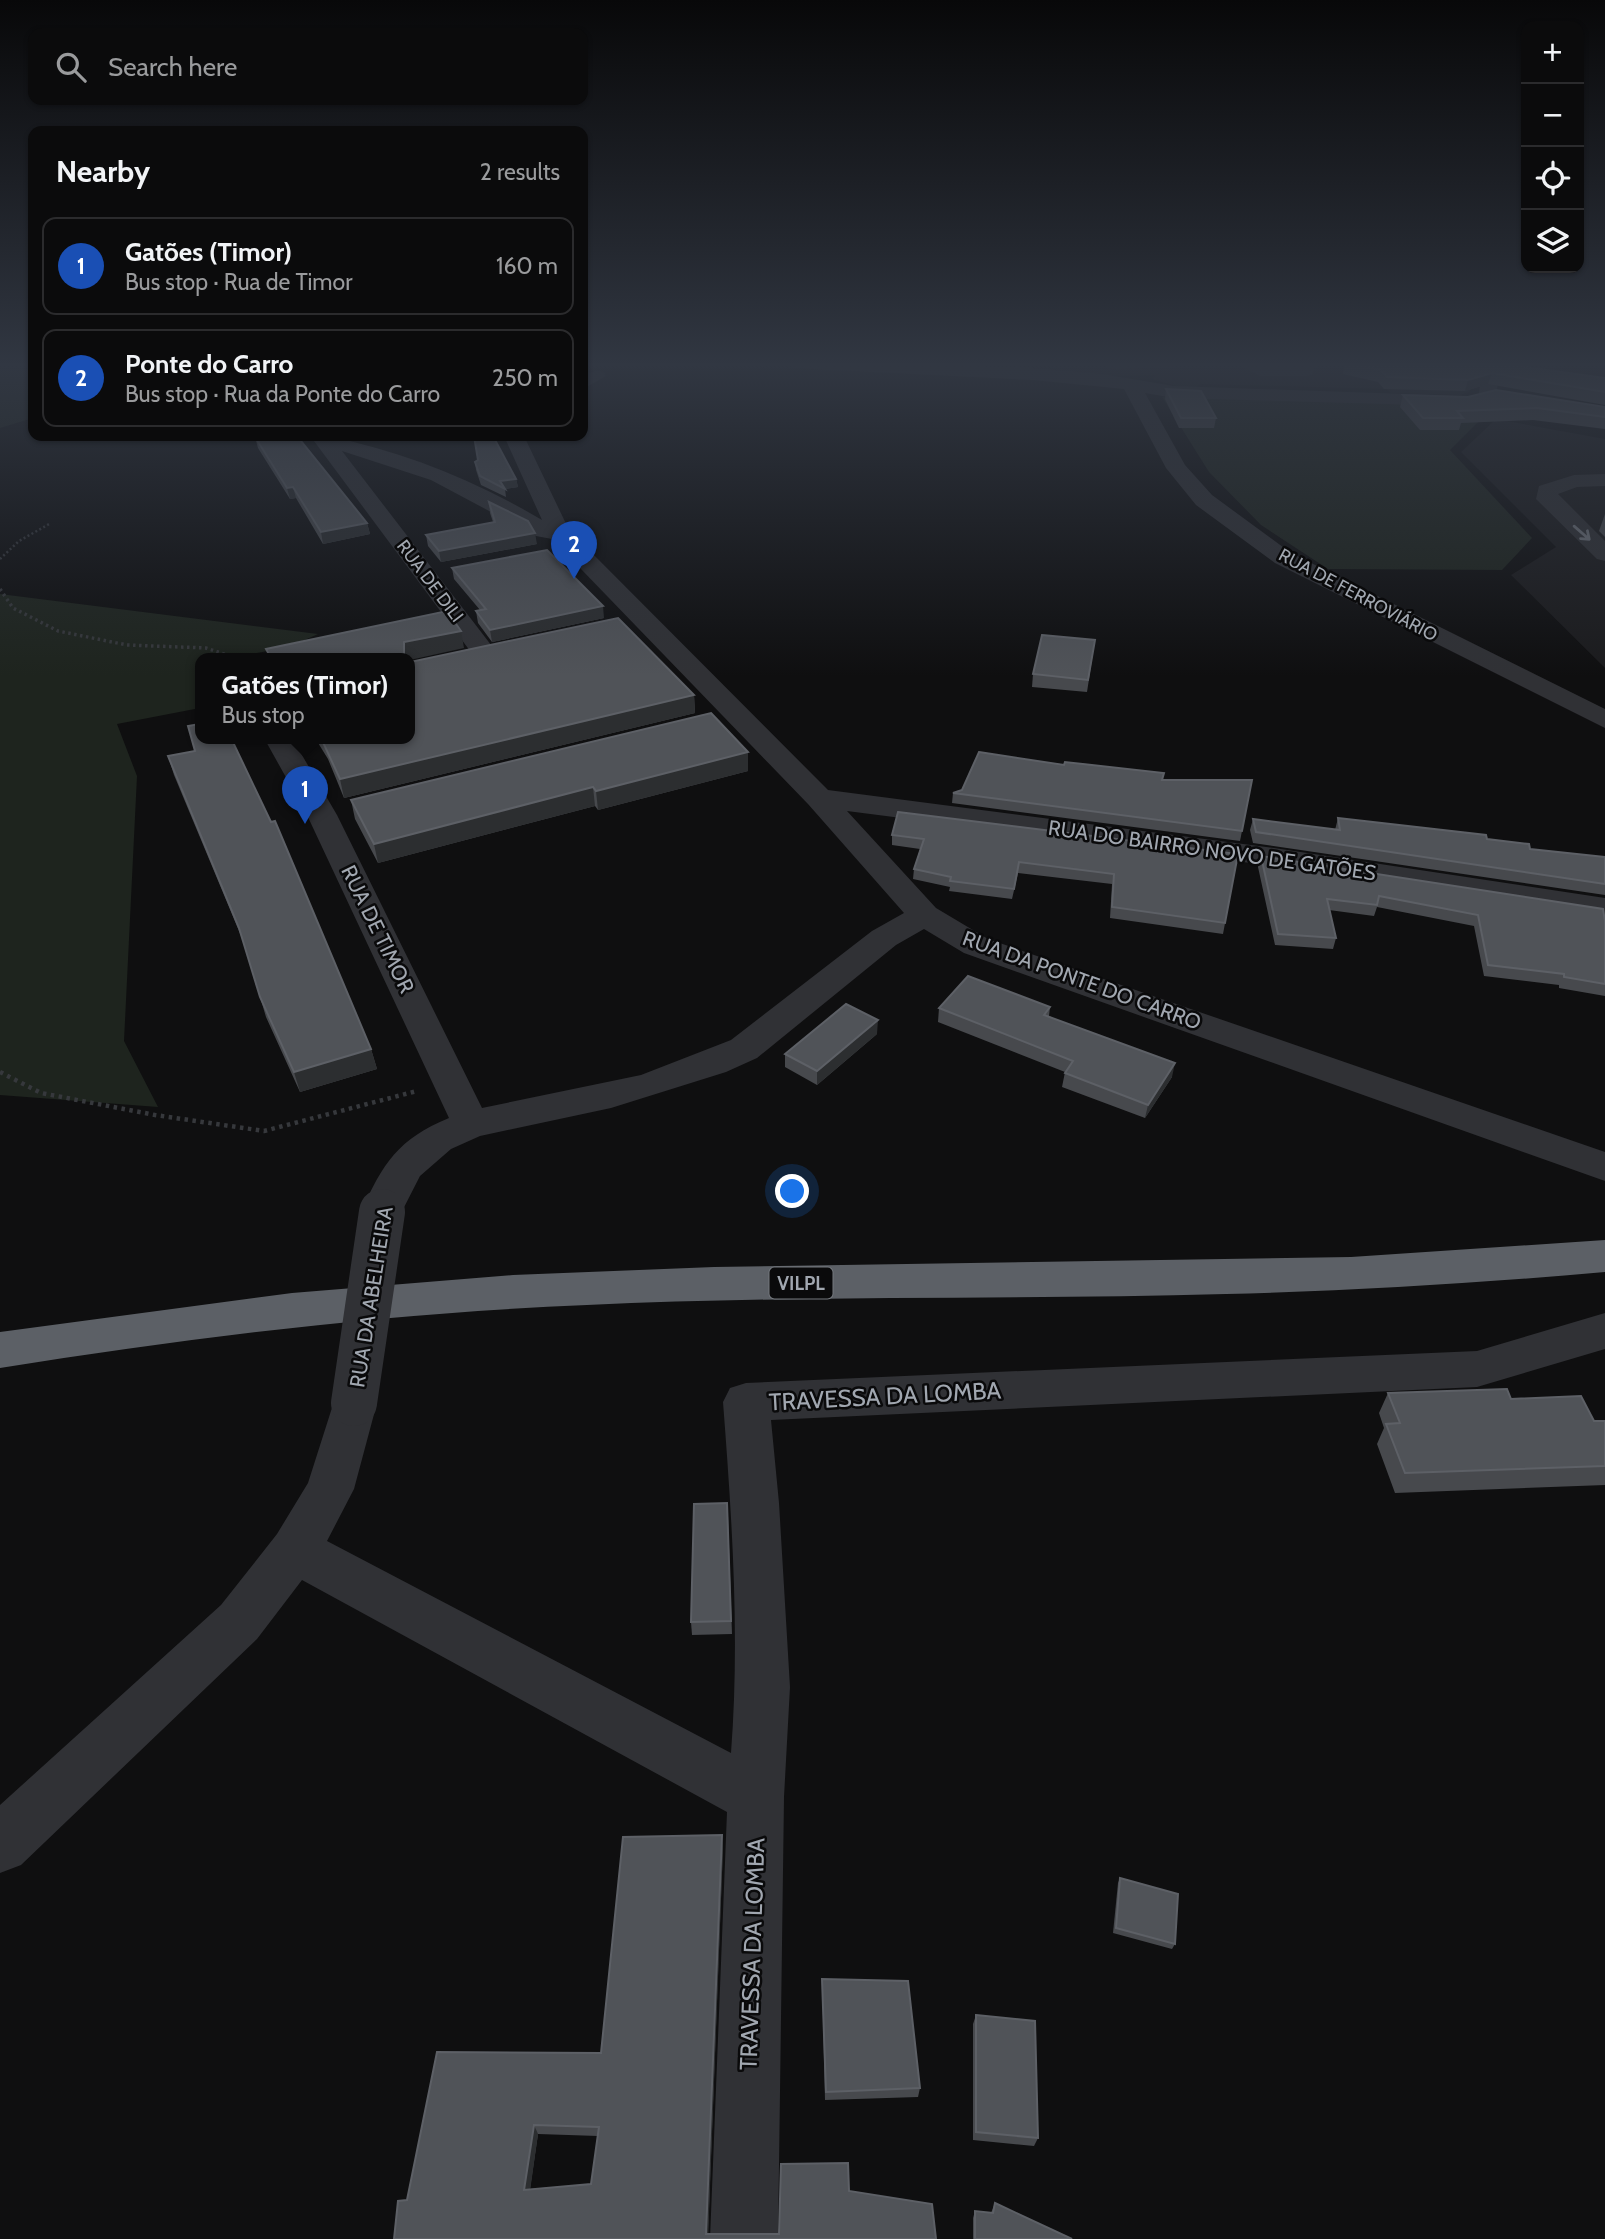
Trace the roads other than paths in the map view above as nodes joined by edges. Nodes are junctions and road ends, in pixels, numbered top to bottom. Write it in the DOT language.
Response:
graph roads {
  1 [pos="344,467"];
  2 [pos="421,467"];
  3 [pos="527,467"];
  4 [pos="1176,467"];
  5 [pos="1605,480"];
  6 [pos="560,544"];
  7 [pos="1605,554"];
  8 [pos="453,570"];
  9 [pos="426,575"];
  10 [pos="512,648"];
  11 [pos="1605,702"];
  12 [pos="1573,704"];
  13 [pos="1605,720"];
  14 [pos="283,744"];
  15 [pos="819,798"];
  16 [pos="1605,908"];
  17 [pos="924,915"];
  18 [pos="471,1124"];
  19 [pos="1605,1167"];
  20 [pos="1605,1256"];
  21 [pos="1605,1331"];
  22 [pos="0,1350"];
  23 [pos="295,1550"];
  24 [pos="756,1797"];
  25 [pos="0,1844"];
  26 [pos="744,2239"];
  1 -- 9 [label="street, RUA DE DILI"];
  2 -- 6 [label="street, RUA DE DILI"];
  3 -- 6 [label="street, RUA DA PONTE DO CARRO"];
  4 -- 12 [label="street, RUA DE FERROVIÁRIO"];
  5 -- 7 [label="street, one-way"];
  6 -- 15 [label="street, RUA DA PONTE DO CARRO"];
  8 -- 9 [label="street"];
  9 -- 10 [label="street, RUA DE DILI"];
  11 -- 12 [label="street"];
  12 -- 13 [label="street, RUA DE FERROVIÁRIO"];
  14 -- 18 [label="street, RUA DE TIMOR"];
  15 -- 16 [label="street, RUA DO BAIRRO NOVO DE GATÕES"];
  15 -- 17 [label="street, RUA DA PONTE DO CARRO"];
  17 -- 18 [label="street, RUA DA ABELHEIRA"];
  17 -- 19 [label="street, RUA DA PONTE DO CARRO"];
  18 -- 23 [label="street, RUA DA ABELHEIRA, bridge"];
  20 -- 22 [label="highway, VILPL"];
  21 -- 24 [label="street, TRAVESSA DA LOMBA"];
  23 -- 24 [label="street"];
  23 -- 25 [label="street, RUA DA ABELHEIRA"];
  24 -- 26 [label="street, TRAVESSA DA LOMBA"];
}
